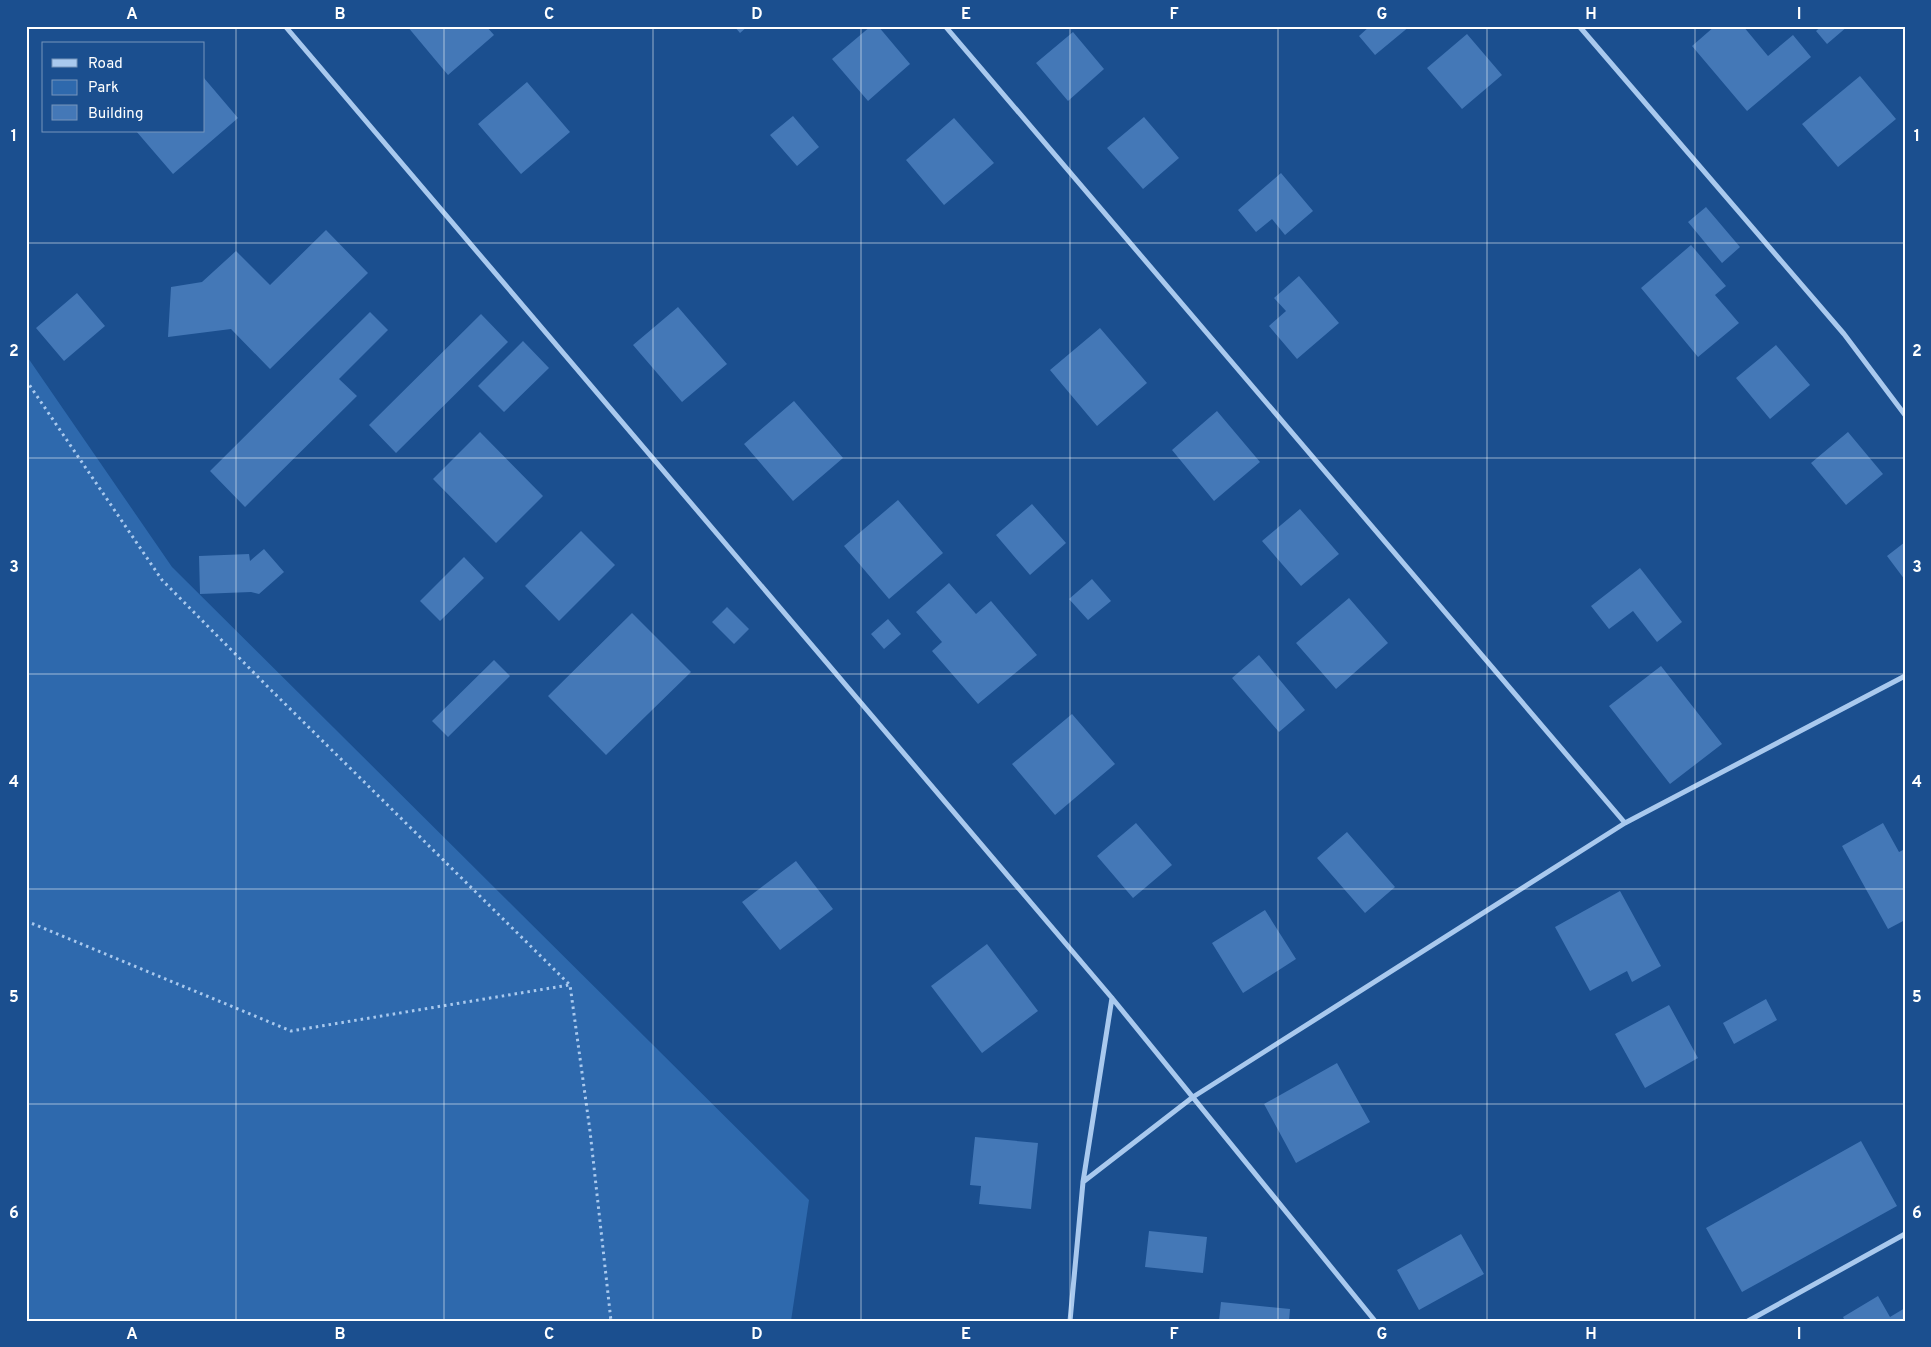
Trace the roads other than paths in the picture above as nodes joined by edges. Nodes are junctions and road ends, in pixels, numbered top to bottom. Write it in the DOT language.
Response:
graph roads {
  1 [pos="285,26"];
  2 [pos="944,26"];
  3 [pos="1579,26"];
  4 [pos="1905,415"];
  5 [pos="1905,676"];
  6 [pos="1625,823"];
  7 [pos="1112,998"];
  8 [pos="1194,1097"];
  9 [pos="1083,1182"];
  10 [pos="1905,1234"];
  11 [pos="1070,1321"];
  12 [pos="1375,1321"];
  13 [pos="1748,1321"];
  1 -- 7 [label="street"];
  2 -- 6 [label="street"];
  3 -- 4 [label="street"];
  5 -- 6 [label="street"];
  6 -- 8 [label="street"];
  7 -- 8 [label="street"];
  7 -- 9 [label="street"];
  8 -- 9 [label="street"];
  8 -- 12 [label="street"];
  9 -- 11 [label="street"];
  10 -- 13 [label="street"];
}
